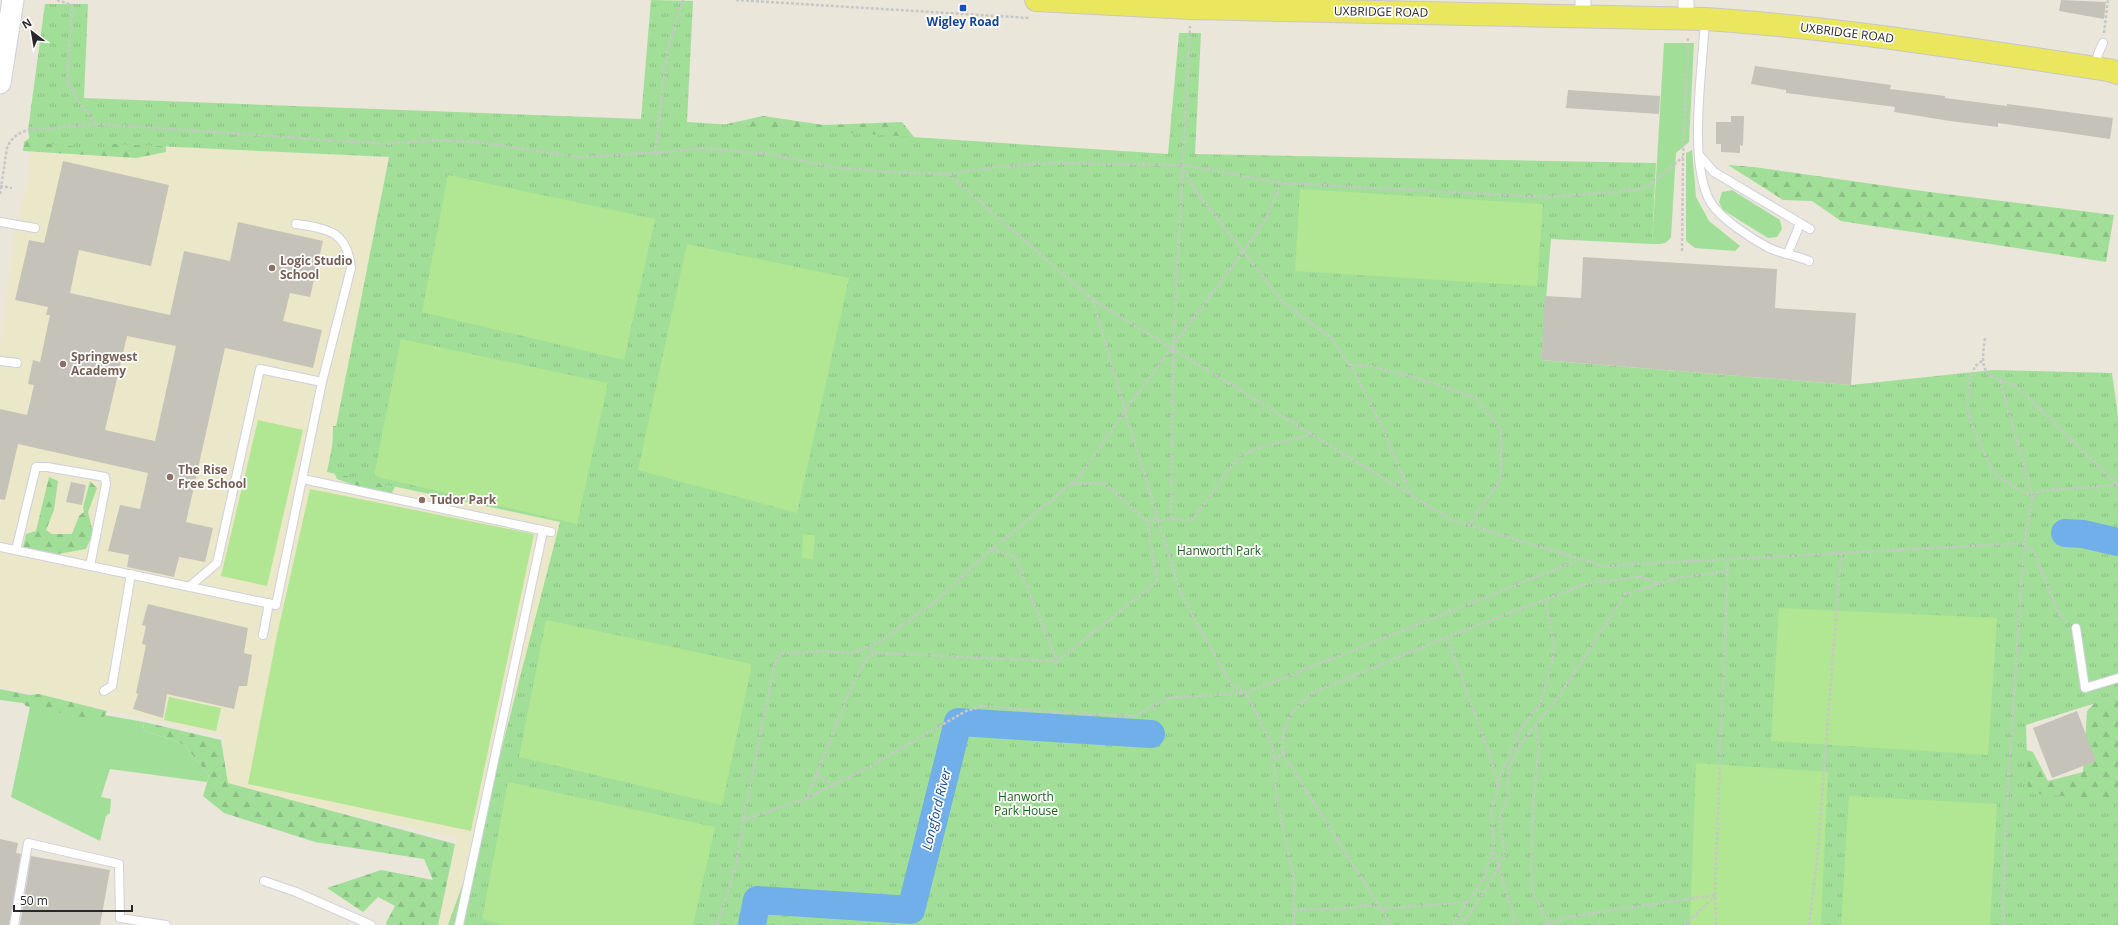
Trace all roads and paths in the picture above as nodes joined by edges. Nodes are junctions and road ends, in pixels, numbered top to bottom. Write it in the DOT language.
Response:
graph roads {
  1 [pos="12,0"];
  2 [pos="57,0"];
  3 [pos="683,0"];
  4 [pos="736,0"];
  5 [pos="2108,0"];
  6 [pos="1583,8"];
  7 [pos="1033,9"];
  8 [pos="1691,18"];
  9 [pos="1187,21"];
  10 [pos="2103,42"];
  11 [pos="2110,70"];
  12 [pos="0,83"];
  13 [pos="97,124"];
  14 [pos="655,153"];
  15 [pos="1699,155"];
  16 [pos="1683,157"];
  17 [pos="1182,165"];
  18 [pos="948,174"];
  19 [pos="1281,183"];
  20 [pos="1,186"];
  21 [pos="12,188"];
  22 [pos="0,194"];
  23 [pos="0,222"];
  24 [pos="296,224"];
  25 [pos="1800,224"];
  26 [pos="35,228"];
  27 [pos="1810,229"];
  28 [pos="1682,250"];
  29 [pos="1243,252"];
  30 [pos="1788,253"];
  31 [pos="1809,261"];
  32 [pos="1092,300"];
  33 [pos="1985,338"];
  34 [pos="1173,348"];
  35 [pos="0,360"];
  36 [pos="1982,361"];
  37 [pos="17,363"];
  38 [pos="1350,365"];
  39 [pos="2000,380"];
  40 [pos="322,382"];
  41 [pos="1124,411"];
  42 [pos="1312,435"];
  43 [pos="302,478"];
  44 [pos="1071,484"];
  45 [pos="2117,485"];
  46 [pos="1410,495"];
  47 [pos="2033,497"];
  48 [pos="1171,519"];
  49 [pos="1158,520"];
  50 [pos="1148,521"];
  51 [pos="1468,525"];
  52 [pos="2024,543"];
  53 [pos="0,547"];
  54 [pos="992,549"];
  55 [pos="16,550"];
  56 [pos="1841,553"];
  57 [pos="1728,559"];
  58 [pos="1580,560"];
  59 [pos="90,566"];
  60 [pos="1728,570"];
  61 [pos="131,574"];
  62 [pos="1660,583"];
  63 [pos="189,587"];
  64 [pos="1545,599"];
  65 [pos="269,603"];
  66 [pos="2076,628"];
  67 [pos="263,636"];
  68 [pos="1447,637"];
  69 [pos="870,647"];
  70 [pos="873,655"];
  71 [pos="1057,661"];
  72 [pos="2118,678"];
  73 [pos="104,691"];
  74 [pos="1246,693"];
  75 [pos="1536,725"];
  76 [pos="1283,754"];
  77 [pos="1274,759"];
  78 [pos="817,771"];
  79 [pos="834,784"];
  80 [pos="1498,789"];
  81 [pos="808,798"];
  82 [pos="743,820"];
  83 [pos="1493,846"];
  84 [pos="1499,866"];
  85 [pos="264,881"];
  86 [pos="1715,895"];
  87 [pos="1469,902"];
  88 [pos="1381,909"];
  89 [pos="1294,910"];
  90 [pos="1549,924"];
  91 [pos="14,925"];
  92 [pos="166,925"];
  93 [pos="371,925"];
  94 [pos="459,925"];
  95 [pos="717,925"];
  96 [pos="1294,925"];
  97 [pos="1392,925"];
  98 [pos="1452,925"];
  99 [pos="1461,925"];
  100 [pos="1516,925"];
  101 [pos="1544,925"];
  102 [pos="1685,925"];
  103 [pos="1716,925"];
  104 [pos="1809,925"];
  105 [pos="2003,925"];
  1 -- 12 [label="street"];
  2 -- 13 [label="path"];
  3 -- 14 [label="path"];
  4 -- 7 [label="path"];
  5 -- 10 [label="path"];
  6 -- 8 [label="main road, UXBRIDGE ROAD"];
  6 -- 9 [label="main road, UXBRIDGE ROAD"];
  7 -- 9 [label="main road, UXBRIDGE ROAD"];
  8 -- 11 [label="main road, UXBRIDGE ROAD"];
  8 -- 15 [label="lane"];
  8 -- 16 [label="path"];
  9 -- 17 [label="path"];
  10 -- 11 [label="lane"];
  13 -- 14 [label="path"];
  13 -- 20 [label="path"];
  14 -- 18 [label="path"];
  15 -- 25 [label="lane"];
  15 -- 30 [label="lane"];
  16 -- 19 [label="path"];
  16 -- 28 [label="path"];
  17 -- 18 [label="path"];
  17 -- 19 [label="path"];
  17 -- 29 [label="path"];
  17 -- 34 [label="path"];
  18 -- 32 [label="path"];
  19 -- 29 [label="path"];
  20 -- 21 [label="path"];
  20 -- 22 [label="path"];
  23 -- 26 [label="lane"];
  24 -- 40 [label="lane"];
  25 -- 27 [label="lane"];
  25 -- 30 [label="lane"];
  29 -- 34 [label="path"];
  29 -- 38 [label="path"];
  30 -- 31 [label="lane"];
  32 -- 34 [label="path"];
  32 -- 41 [label="path"];
  33 -- 36 [label="path"];
  34 -- 41 [label="path"];
  34 -- 42 [label="path"];
  34 -- 48 [label="path"];
  35 -- 37 [label="lane"];
  36 -- 39 [label="path"];
  36 -- 47 [label="path"];
  38 -- 46 [label="path"];
  38 -- 51 [label="path"];
  39 -- 45 [label="path"];
  39 -- 47 [label="path"];
  40 -- 43 [label="lane"];
  40 -- 63 [label="lane"];
  41 -- 44 [label="path"];
  41 -- 49 [label="path"];
  42 -- 46 [label="path"];
  42 -- 48 [label="path"];
  43 -- 65 [label="lane"];
  43 -- 94 [label="lane"];
  44 -- 50 [label="path"];
  44 -- 54 [label="path"];
  45 -- 47 [label="path"];
  46 -- 51 [label="path"];
  47 -- 52 [label="path"];
  48 -- 49 [label="path"];
  49 -- 50 [label="path"];
  49 -- 74 [label="path"];
  50 -- 71 [label="path"];
  51 -- 58 [label="path"];
  52 -- 56 [label="path"];
  52 -- 66 [label="path"];
  52 -- 105 [label="path"];
  53 -- 55 [label="lane"];
  54 -- 69 [label="path"];
  54 -- 71 [label="path"];
  55 -- 59 [label="lane"];
  55 -- 59 [label="lane"];
  56 -- 57 [label="path"];
  56 -- 104 [label="path"];
  57 -- 58 [label="path"];
  57 -- 60 [label="path"];
  58 -- 74 [label="path"];
  59 -- 61 [label="lane"];
  60 -- 62 [label="path"];
  60 -- 86 [label="path"];
  61 -- 63 [label="lane"];
  61 -- 73 [label="lane"];
  62 -- 64 [label="path"];
  62 -- 75 [label="path"];
  63 -- 65 [label="lane"];
  64 -- 68 [label="path"];
  64 -- 80 [label="path"];
  65 -- 67 [label="lane"];
  66 -- 72 [label="lane"];
  68 -- 76 [label="path"];
  68 -- 80 [label="path"];
  69 -- 70 [label="path"];
  69 -- 82 [label="path"];
  70 -- 71 [label="path"];
  70 -- 78 [label="path"];
  74 -- 77 [label="path"];
  74 -- 79 [label="path"];
  75 -- 84 [label="path"];
  75 -- 90 [label="path"];
  76 -- 77 [label="path"];
  76 -- 88 [label="path"];
  77 -- 89 [label="path"];
  78 -- 79 [label="path"];
  78 -- 81 [label="path"];
  79 -- 81 [label="path"];
  80 -- 83 [label="path"];
  81 -- 82 [label="path"];
  82 -- 95 [label="path"];
  83 -- 84 [label="path"];
  83 -- 87 [label="path"];
  84 -- 99 [label="path"];
  84 -- 100 [label="path"];
  85 -- 93 [label="lane"];
  86 -- 90 [label="path"];
  86 -- 102 [label="path"];
  86 -- 103 [label="path"];
  87 -- 88 [label="path"];
  87 -- 98 [label="path"];
  88 -- 89 [label="path"];
  88 -- 97 [label="path"];
  89 -- 96 [label="path"];
  90 -- 101 [label="path"];
  91 -- 92 [label="lane"];
}
